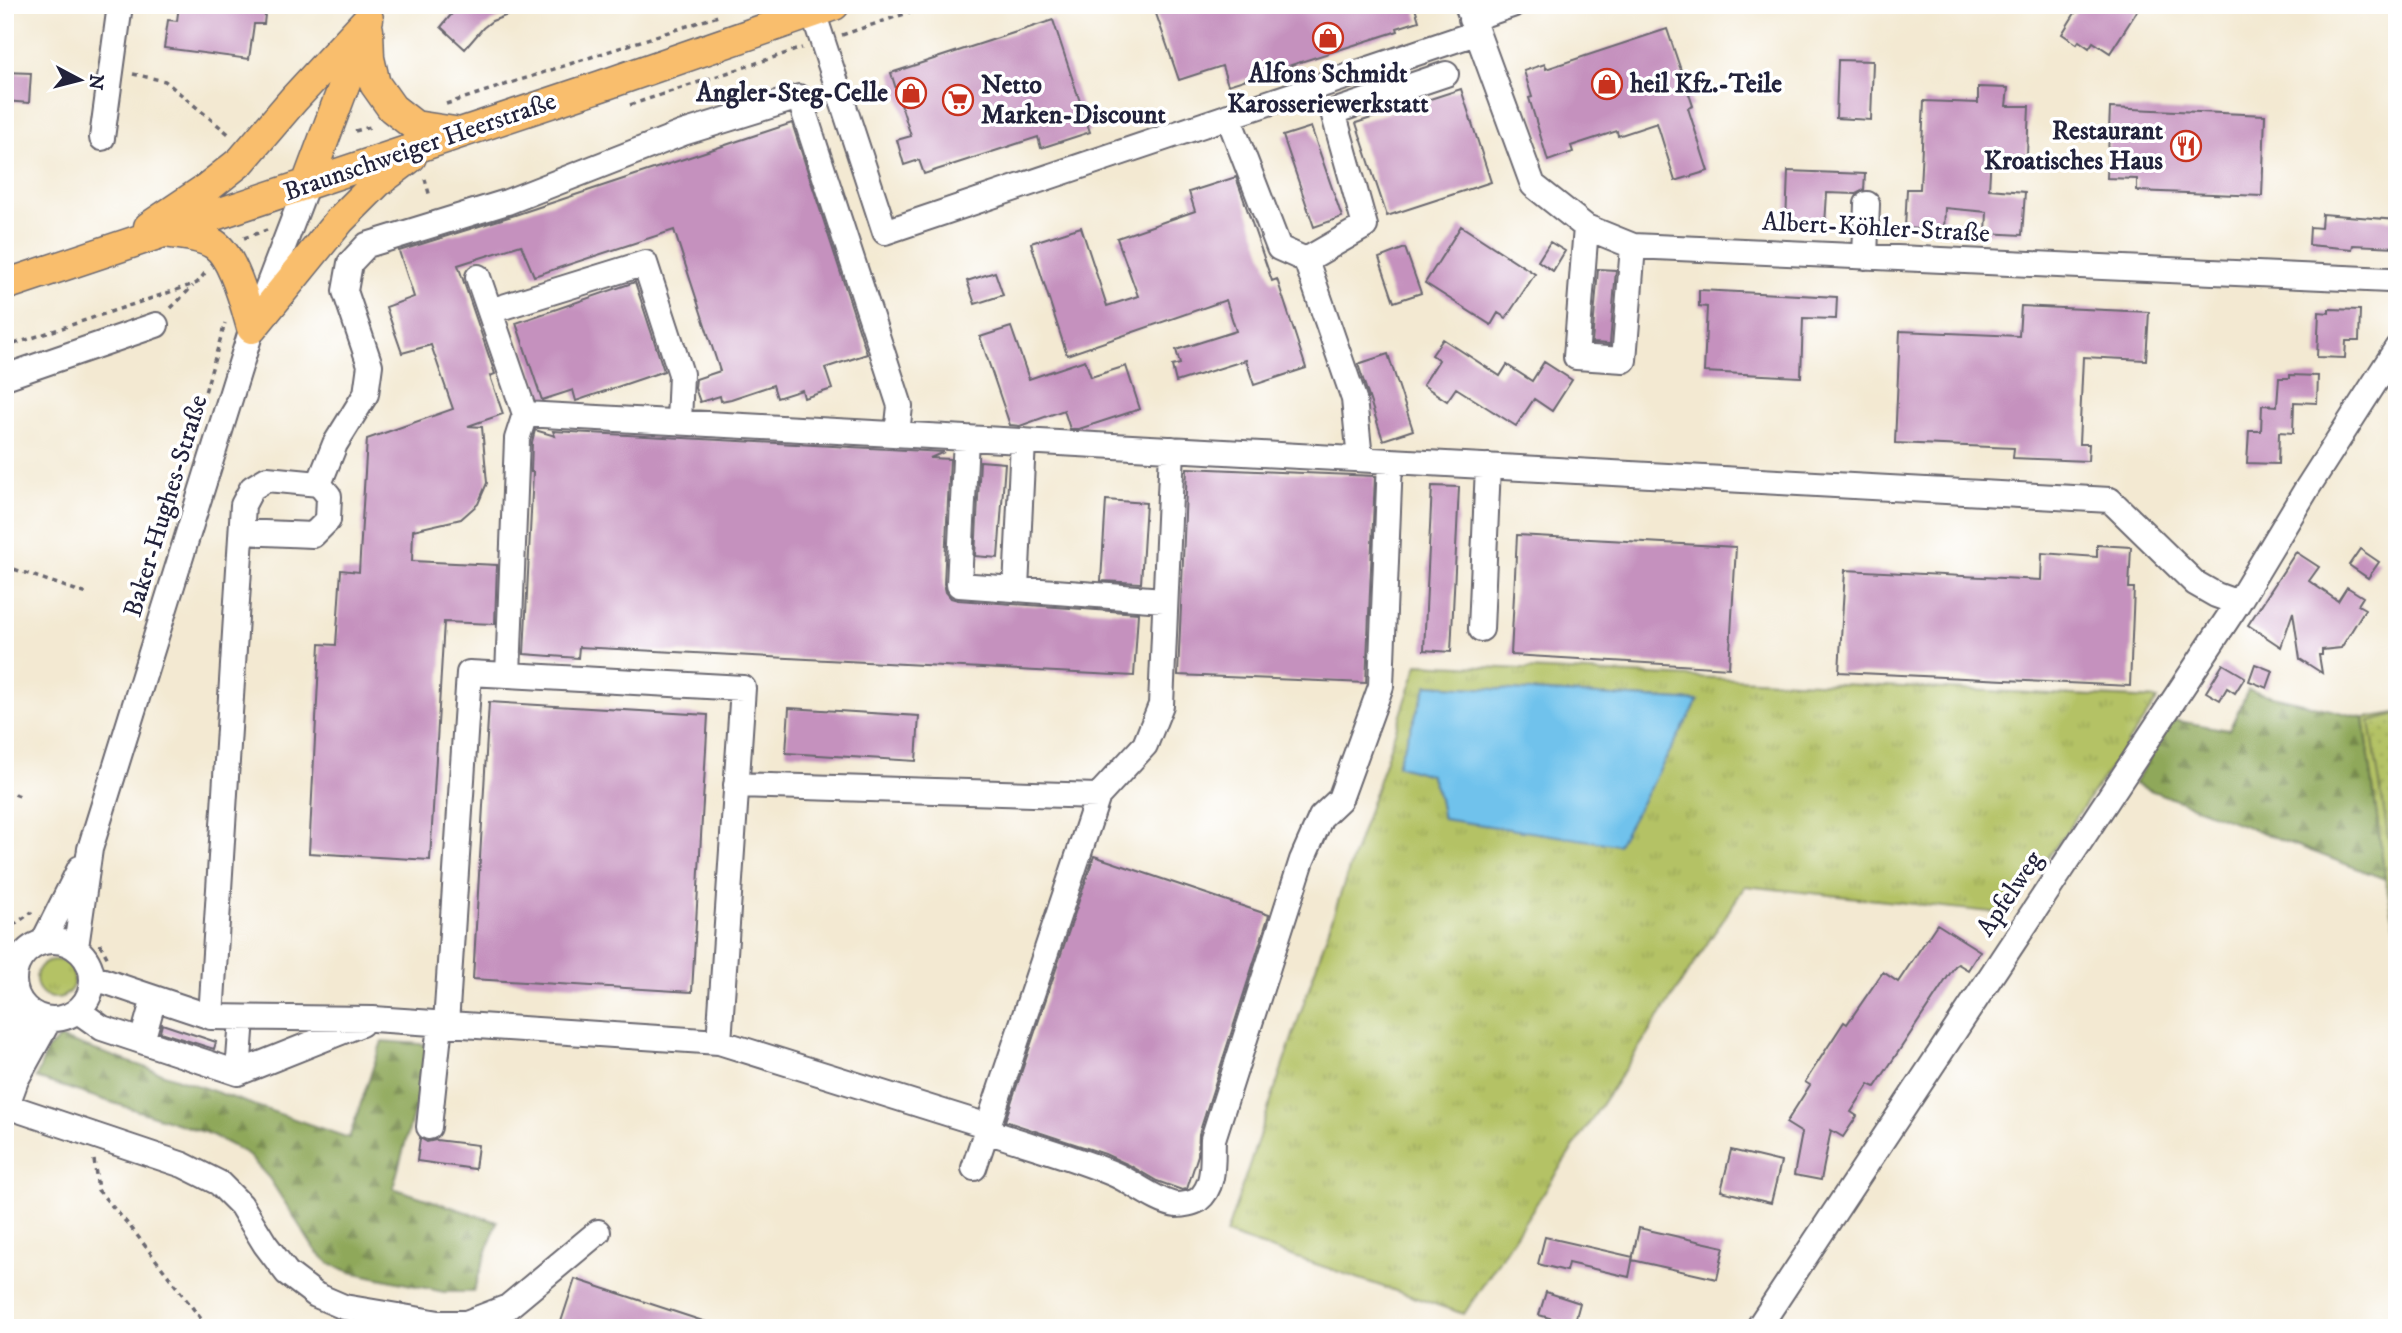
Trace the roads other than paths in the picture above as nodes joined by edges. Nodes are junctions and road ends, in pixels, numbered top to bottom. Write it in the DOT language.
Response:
graph roads {
  1 [pos="120,5"];
  2 [pos="1512,5"];
  3 [pos="823,9"];
  4 [pos="371,12"];
  5 [pos="1471,19"];
  6 [pos="1446,74"];
  7 [pos="1228,116"];
  8 [pos="460,132"];
  9 [pos="102,138"];
  10 [pos="307,184"];
  11 [pos="1867,204"];
  12 [pos="1586,227"];
  13 [pos="166,232"];
  14 [pos="1633,246"];
  15 [pos="119,248"];
  16 [pos="1865,257"];
  17 [pos="1306,260"];
  18 [pos="478,277"];
  19 [pos="2397,283"];
  20 [pos="5,285"];
  21 [pos="490,311"];
  22 [pos="156,325"];
  23 [pos="253,328"];
  24 [pos="2397,348"];
  25 [pos="5,377"];
  26 [pos="525,414"];
  27 [pos="679,422"];
  28 [pos="897,434"];
  29 [pos="967,438"];
  30 [pos="1023,441"];
  31 [pos="1172,449"];
  32 [pos="1360,459"];
  33 [pos="1390,461"];
  34 [pos="1488,466"];
  35 [pos="319,484"];
  36 [pos="242,532"];
  37 [pos="1016,589"];
  38 [pos="1164,600"];
  39 [pos="2238,603"];
  40 [pos="1481,629"];
  41 [pos="508,675"];
  42 [pos="736,785"];
  43 [pos="1098,796"];
  44 [pos="70,911"];
  45 [pos="43,942"];
  46 [pos="76,947"];
  47 [pos="11,966"];
  48 [pos="104,972"];
  49 [pos="154,998"];
  50 [pos="22,1005"];
  51 [pos="78,1011"];
  52 [pos="211,1017"];
  53 [pos="242,1018"];
  54 [pos="373,1019"];
  55 [pos="49,1020"];
  56 [pos="443,1024"];
  57 [pos="144,1042"];
  58 [pos="719,1042"];
  59 [pos="238,1073"];
  60 [pos="16,1080"];
  61 [pos="6,1108"];
  62 [pos="988,1126"];
  63 [pos="429,1127"];
  64 [pos="974,1168"];
  65 [pos="598,1232"];
  66 [pos="1758,1328"];
  1 -- 9 [label="street"];
  2 -- 5 [label="street"];
  3 -- 7 [label="street"];
  3 -- 8 [label="main road, Braunschweiger Heerstraße"];
  4 -- 8 [label="main road"];
  4 -- 10 [label="main road"];
  4 -- 15 [label="main road"];
  5 -- 7 [label="street"];
  5 -- 12 [label="street, Albert-Köhler-Straße"];
  6 -- 17 [label="street"];
  7 -- 17 [label="street"];
  8 -- 10 [label="main road, Braunschweiger Heerstraße"];
  8 -- 23 [label="main road"];
  10 -- 13 [label="main road, Braunschweiger Heerstraße"];
  10 -- 23 [label="street, Baker-Hughes-Straße"];
  11 -- 16 [label="street"];
  12 -- 14 [label="street, Albert-Köhler-Straße"];
  12 -- 14 [label="street"];
  13 -- 15 [label="main road, Braunschweiger Heerstraße"];
  13 -- 23 [label="main road"];
  14 -- 16 [label="street, Albert-Köhler-Straße"];
  15 -- 20 [label="main road, Braunschweiger Heerstraße"];
  16 -- 19 [label="street, Albert-Köhler-Straße"];
  17 -- 32 [label="street"];
  18 -- 21 [label="street"];
  21 -- 26 [label="street"];
  21 -- 27 [label="street"];
  22 -- 25 [label="street"];
  23 -- 44 [label="street, Baker-Hughes-Straße"];
  24 -- 39 [label="street, Apfelweg"];
  26 -- 27 [label="street"];
  26 -- 41 [label="street"];
  27 -- 28 [label="street"];
  28 -- 29 [label="street"];
  28 -- 35 [label="street"];
  29 -- 30 [label="street"];
  29 -- 37 [label="street"];
  30 -- 31 [label="street"];
  30 -- 37 [label="street"];
  31 -- 32 [label="street"];
  31 -- 38 [label="street"];
  32 -- 33 [label="street"];
  33 -- 34 [label="street"];
  33 -- 62 [label="street"];
  34 -- 39 [label="street"];
  34 -- 40 [label="street"];
  35 -- 36 [label="street"];
  35 -- 36 [label="street"];
  36 -- 52 [label="street"];
  37 -- 38 [label="street"];
  38 -- 43 [label="street"];
  39 -- 66 [label="street, Apfelweg"];
  41 -- 42 [label="street"];
  41 -- 56 [label="street"];
  42 -- 43 [label="street"];
  42 -- 58 [label="street"];
  43 -- 62 [label="street"];
  44 -- 45 [label="street, Baker-Hughes-Straße"];
  44 -- 46 [label="street, Baker-Hughes-Straße"];
  45 -- 46 [label="street"];
  45 -- 47 [label="street, Baker-Hughes-Straße"];
  46 -- 48 [label="street"];
  47 -- 50 [label="street, Baker-Hughes-Straße"];
  48 -- 49 [label="street"];
  48 -- 51 [label="street"];
  49 -- 52 [label="street"];
  49 -- 57 [label="street"];
  50 -- 55 [label="street"];
  50 -- 60 [label="street, Baker-Hughes-Straße"];
  51 -- 55 [label="street"];
  51 -- 57 [label="street"];
  52 -- 53 [label="street"];
  53 -- 54 [label="street"];
  53 -- 59 [label="street"];
  54 -- 56 [label="street"];
  54 -- 59 [label="street"];
  55 -- 60 [label="street, Baker-Hughes-Straße"];
  56 -- 58 [label="street"];
  56 -- 63 [label="street"];
  57 -- 59 [label="street"];
  58 -- 62 [label="street"];
  60 -- 61 [label="street, Baker-Hughes-Straße"];
  61 -- 65 [label="street"];
  62 -- 64 [label="street"];
}
